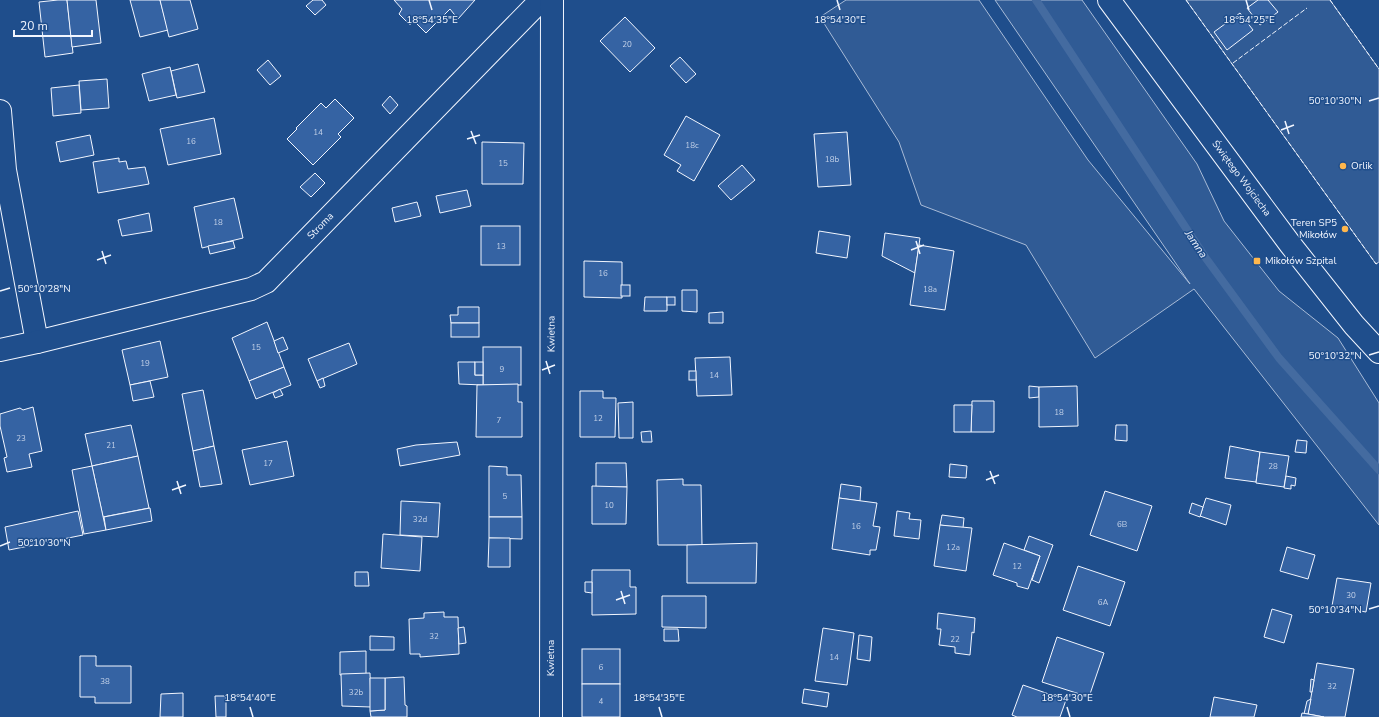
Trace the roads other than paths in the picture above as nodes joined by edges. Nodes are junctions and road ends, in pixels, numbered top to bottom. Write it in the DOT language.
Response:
graph roads {
  1 [pos="541,0"];
  2 [pos="552,0"];
  3 [pos="1109,0"];
  4 [pos="0,111"];
  5 [pos="37,342"];
  6 [pos="0,350"];
  7 [pos="1379,352"];
  8 [pos="551,717"];
  1 -- 5 [label="street, Stroma"];
  2 -- 8 [label="street, Kwietna"];
  3 -- 7 [label="street, Świętego Wojciecha"];
  4 -- 5 [label="street"];
  5 -- 6 [label="street, Stroma"];
}
